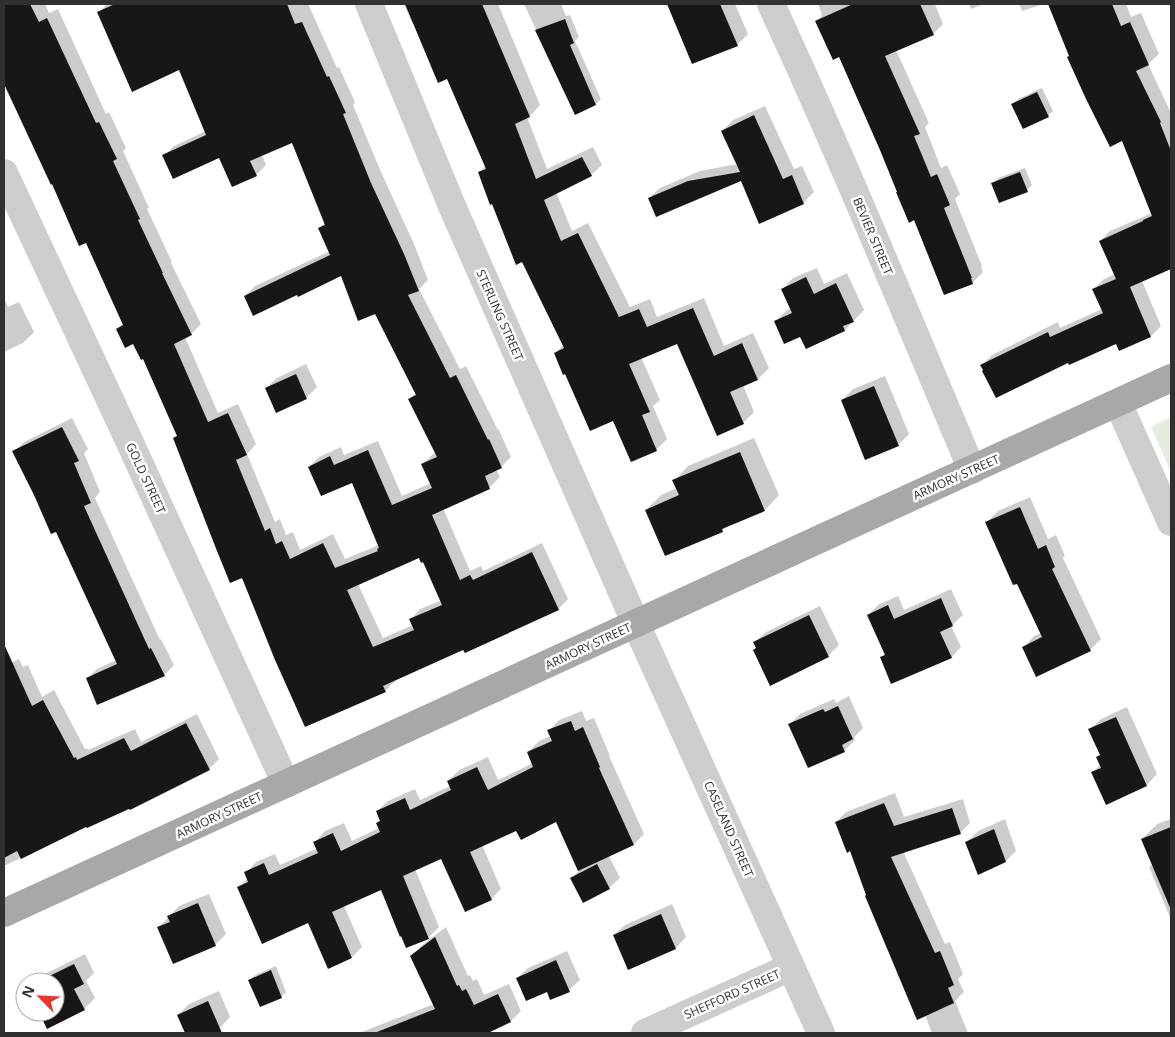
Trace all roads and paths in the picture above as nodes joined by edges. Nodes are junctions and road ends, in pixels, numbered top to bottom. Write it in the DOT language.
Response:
graph roads {
  1 [pos="369,4"];
  2 [pos="771,4"];
  3 [pos="4,173"];
  4 [pos="1171,378"];
  5 [pos="1118,403"];
  6 [pos="972,470"];
  7 [pos="1171,522"];
  8 [pos="636,624"];
  9 [pos="286,784"];
  10 [pos="4,913"];
  11 [pos="791,967"];
  12 [pos="645,1033"];
  13 [pos="821,1033"];
  1 -- 8 [label="street, STERLING STREET"];
  2 -- 6 [label="street, BEVIER STREET"];
  3 -- 9 [label="street, GOLD STREET"];
  4 -- 5 [label="main road, ARMORY STREET"];
  5 -- 6 [label="main road, ARMORY STREET"];
  5 -- 7 [label="street"];
  6 -- 8 [label="main road, ARMORY STREET"];
  8 -- 9 [label="main road, ARMORY STREET"];
  8 -- 11 [label="street, CASELAND STREET"];
  9 -- 10 [label="main road, ARMORY STREET"];
  11 -- 12 [label="street, SHEFFORD STREET"];
  11 -- 13 [label="street, CASELAND STREET"];
}
